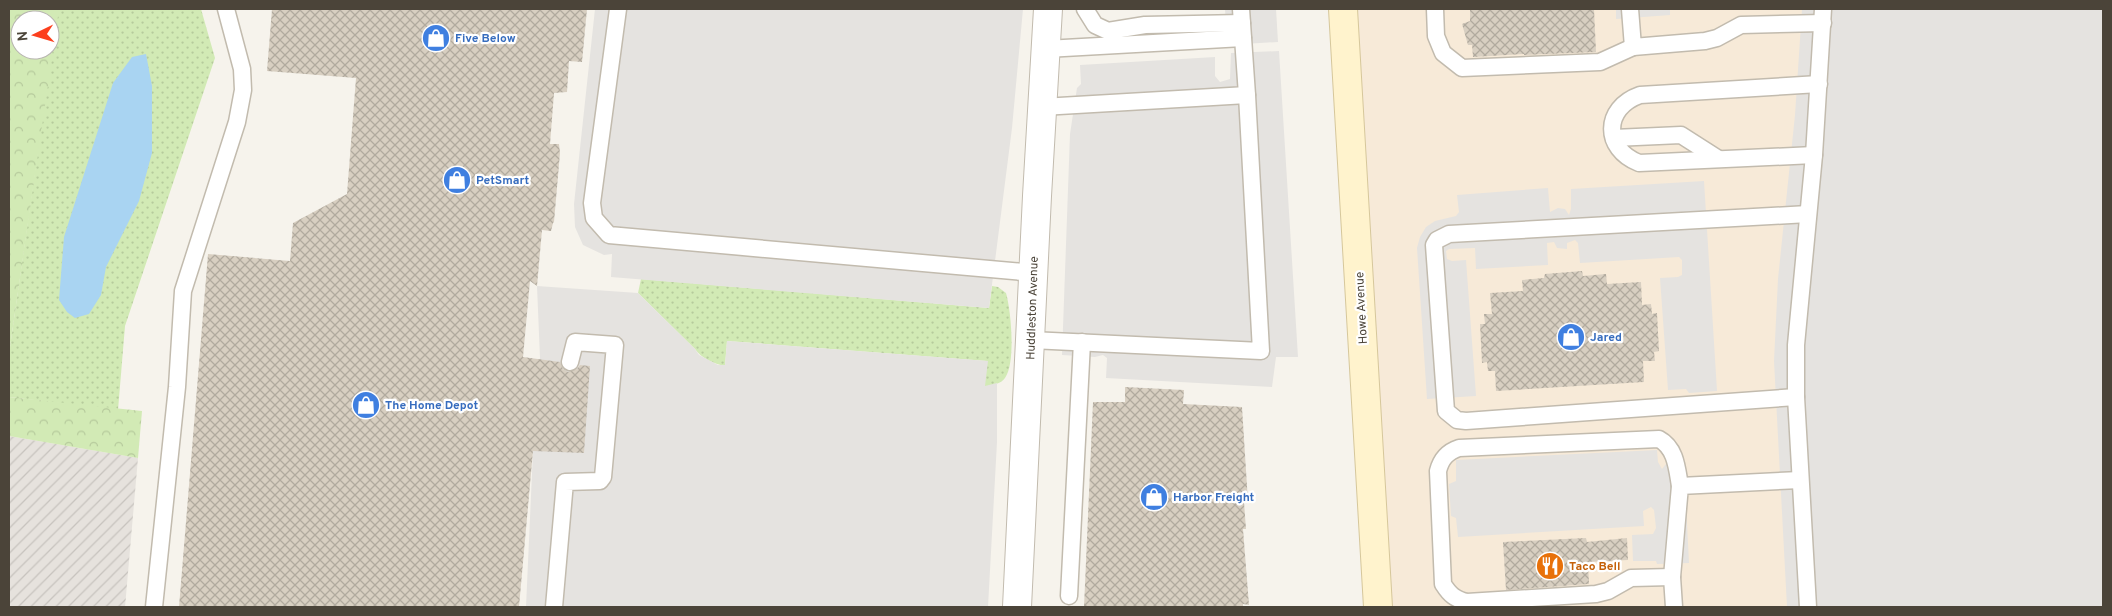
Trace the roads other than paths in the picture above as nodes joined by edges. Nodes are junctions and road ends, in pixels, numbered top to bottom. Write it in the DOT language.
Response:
graph roads {
  1 [pos="226,9"];
  2 [pos="618,9"];
  3 [pos="1048,9"];
  4 [pos="1085,9"];
  5 [pos="1343,9"];
  6 [pos="1435,9"];
  7 [pos="1630,9"];
  8 [pos="1823,16"];
  9 [pos="1242,23"];
  10 [pos="1633,47"];
  11 [pos="1046,50"];
  12 [pos="1819,84"];
  13 [pos="1247,95"];
  14 [pos="1042,107"];
  15 [pos="1614,138"];
  16 [pos="1814,155"];
  17 [pos="1717,158"];
  18 [pos="1808,214"];
  19 [pos="1034,273"];
  20 [pos="1031,340"];
  21 [pos="1082,342"];
  22 [pos="570,362"];
  23 [pos="1796,397"];
  24 [pos="1800,480"];
  25 [pos="1680,486"];
  26 [pos="1672,576"];
  27 [pos="1069,596"];
  28 [pos="154,607"];
  29 [pos="554,607"];
  30 [pos="1018,607"];
  31 [pos="1378,607"];
  32 [pos="1674,607"];
  33 [pos="1808,607"];
  1 -- 28 [label="lane"];
  2 -- 19 [label="lane"];
  3 -- 11 [label="street, Huddleston Avenue"];
  4 -- 9 [label="lane"];
  5 -- 31 [label="street, Howe Avenue"];
  6 -- 10 [label="lane"];
  7 -- 10 [label="lane"];
  8 -- 10 [label="lane"];
  8 -- 12 [label="lane"];
  9 -- 11 [label="lane"];
  9 -- 13 [label="lane"];
  11 -- 14 [label="street, Huddleston Avenue"];
  12 -- 15 [label="lane"];
  12 -- 16 [label="lane"];
  13 -- 14 [label="lane"];
  13 -- 21 [label="lane"];
  14 -- 19 [label="street, Huddleston Avenue"];
  15 -- 17 [label="lane"];
  15 -- 17 [label="lane"];
  16 -- 17 [label="lane"];
  16 -- 18 [label="lane"];
  18 -- 23 [label="lane"];
  18 -- 23 [label="lane"];
  19 -- 20 [label="street, Huddleston Avenue"];
  20 -- 21 [label="lane"];
  20 -- 30 [label="street, Huddleston Avenue"];
  21 -- 27 [label="lane"];
  22 -- 29 [label="lane"];
  23 -- 24 [label="lane"];
  24 -- 25 [label="lane"];
  24 -- 33 [label="lane"];
  25 -- 26 [label="lane"];
  25 -- 26 [label="lane"];
  26 -- 32 [label="lane"];
}
